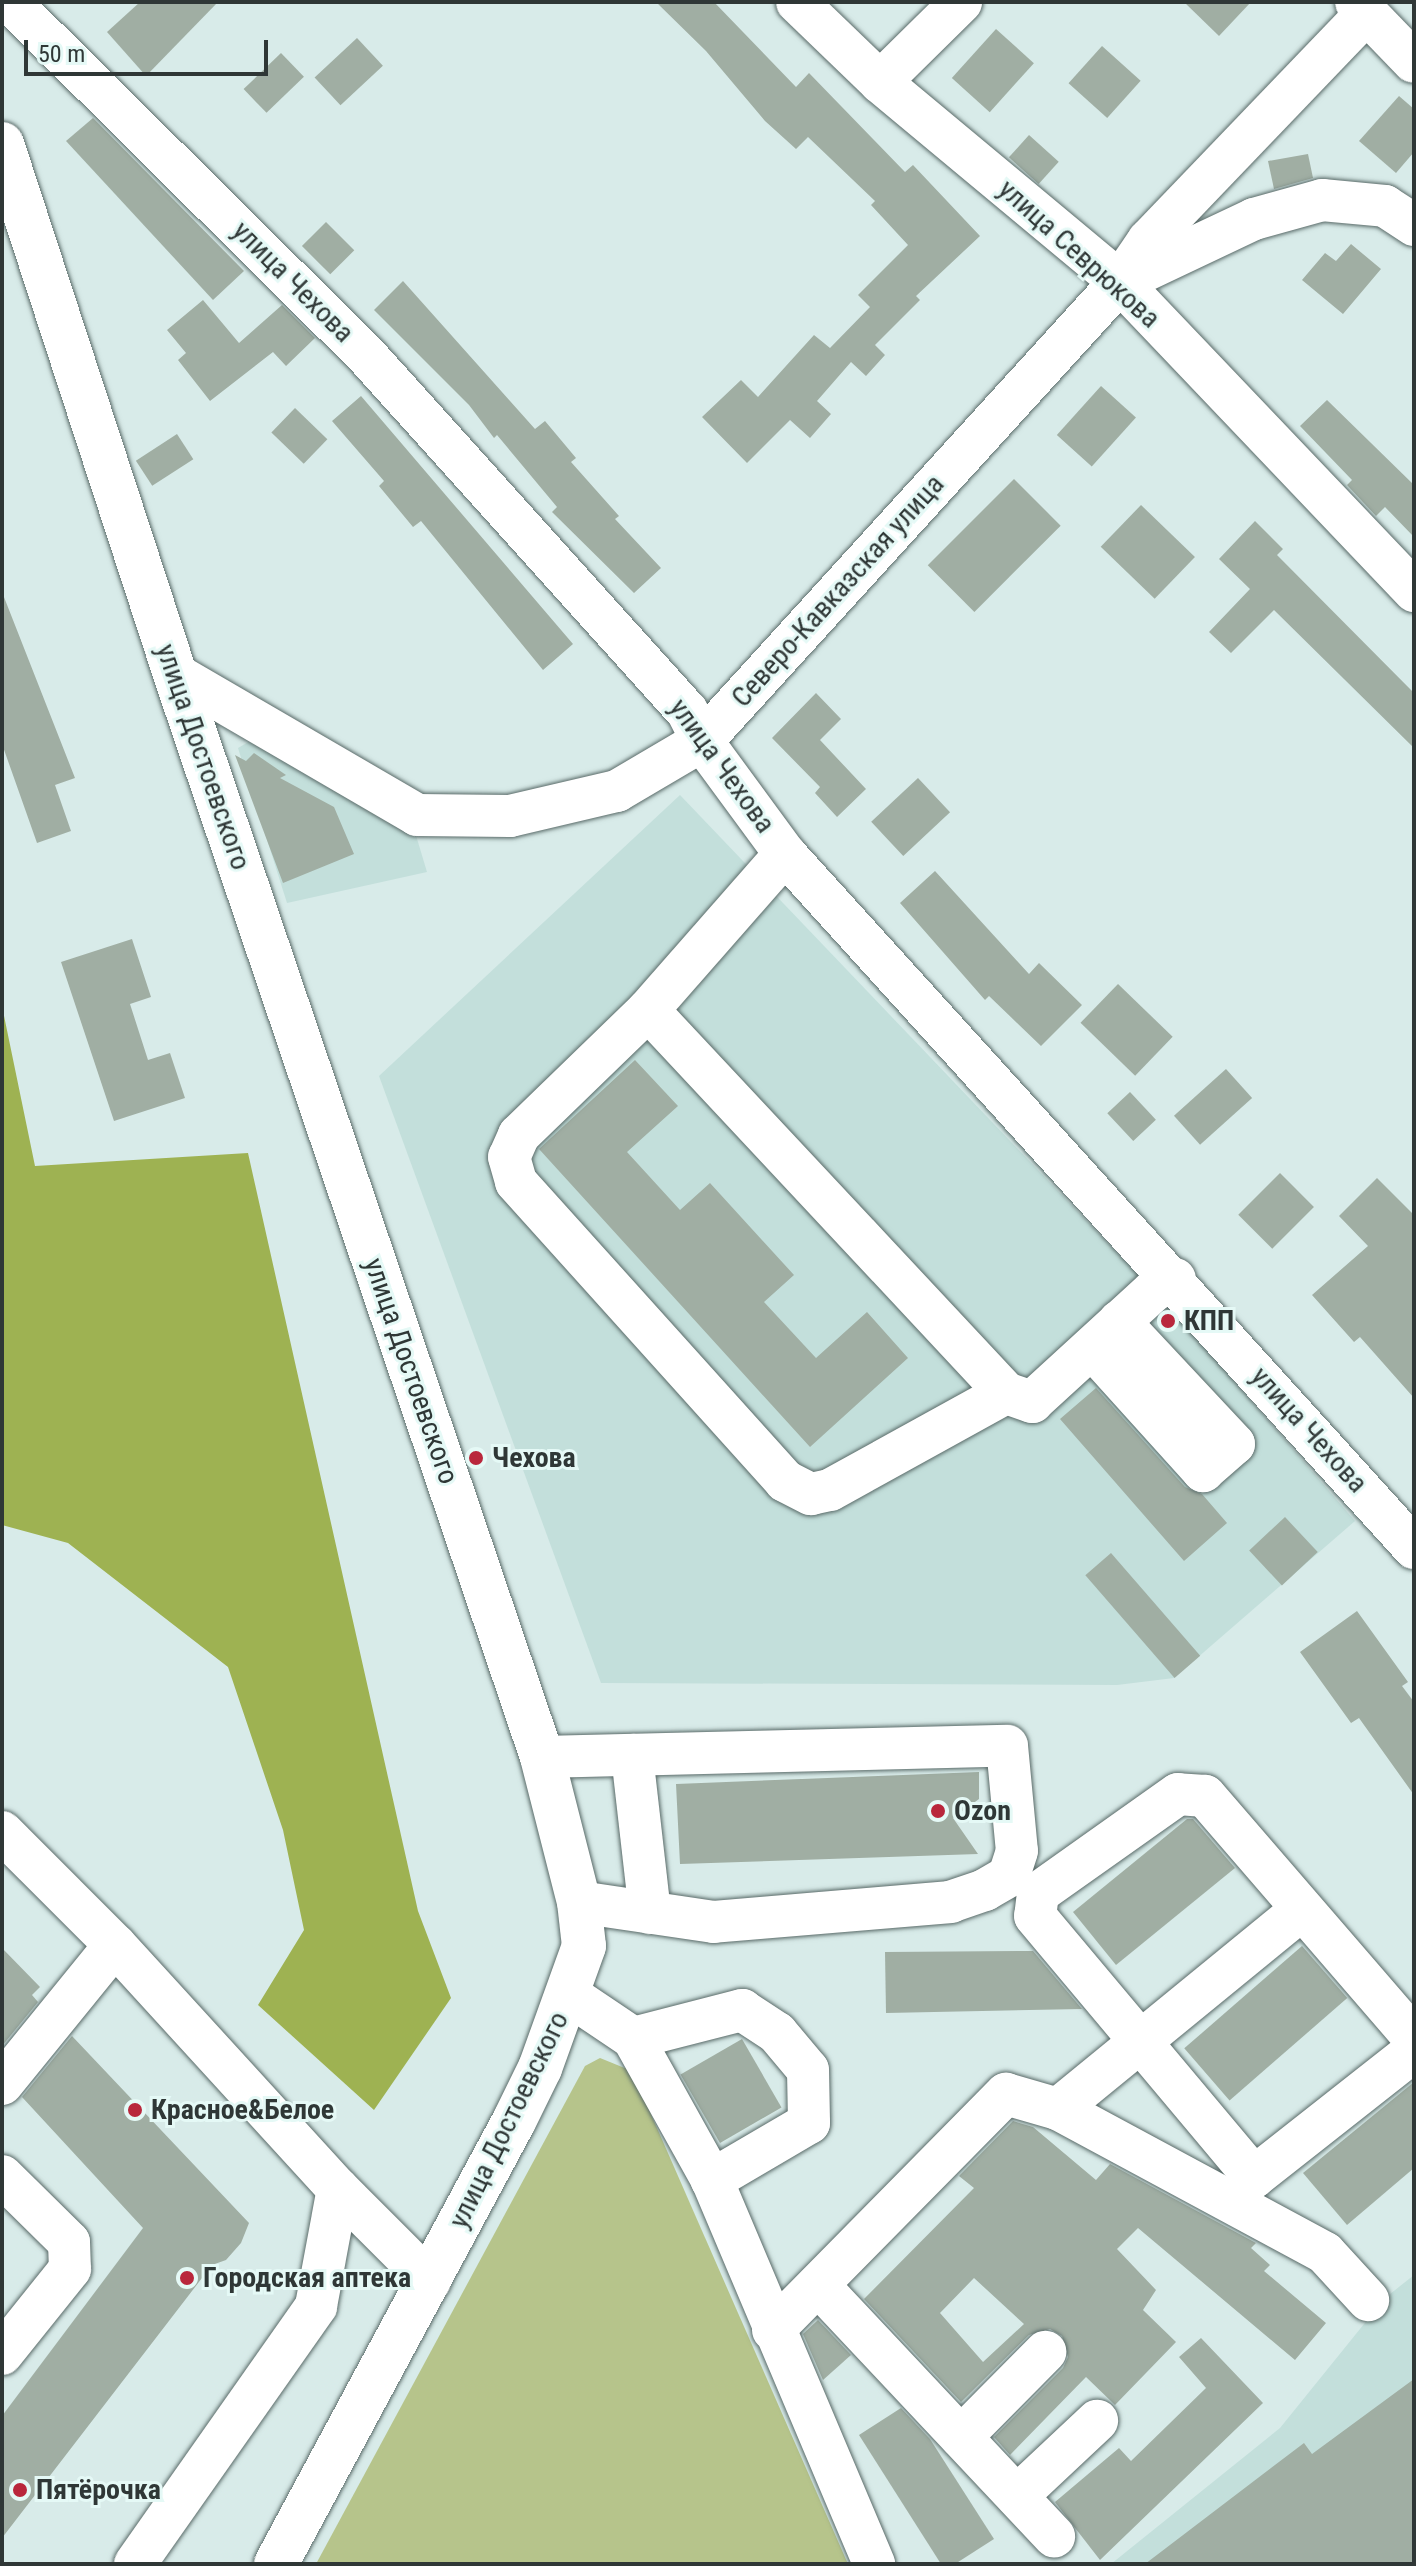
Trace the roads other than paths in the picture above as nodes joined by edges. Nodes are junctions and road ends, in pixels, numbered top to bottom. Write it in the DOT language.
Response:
graph roads {
  1 [pos="10,2"];
  2 [pos="797,2"];
  3 [pos="961,2"];
  4 [pos="1361,7"];
  5 [pos="1414,62"];
  6 [pos="880,82"];
  7 [pos="2,144"];
  8 [pos="1414,225"];
  9 [pos="1120,282"];
  10 [pos="1414,591"];
  11 [pos="175,674"];
  12 [pos="702,741"];
  13 [pos="785,854"];
  14 [pos="648,1010"];
  15 [pos="1175,1279"];
  16 [pos="1006,1393"];
  17 [pos="1414,1548"];
  18 [pos="632,1755"];
  19 [pos="542,1757"];
  20 [pos="2,1832"];
  21 [pos="579,1902"];
  22 [pos="1302,1909"];
  23 [pos="650,1913"];
  24 [pos="115,1945"];
  25 [pos="569,1995"];
  26 [pos="633,2038"];
  27 [pos="1414,2038"];
  28 [pos="1140,2043"];
  29 [pos="1414,2051"];
  30 [pos="2,2084"];
  31 [pos="1058,2109"];
  32 [pos="2,2176"];
  33 [pos="712,2180"];
  34 [pos="338,2189"];
  35 [pos="430,2281"];
  36 [pos="818,2285"];
  37 [pos="1368,2300"];
  38 [pos="773,2330"];
  39 [pos="1045,2352"];
  40 [pos="2,2354"];
  41 [pos="1097,2421"];
  42 [pos="961,2437"];
  43 [pos="1017,2496"];
  44 [pos="1054,2536"];
  45 [pos="135,2564"];
  46 [pos="276,2564"];
  47 [pos="874,2564"];
  1 -- 12 [label="street, улица Чехова"];
  2 -- 6 [label="street, улица Севрюкова"];
  3 -- 6 [label="street"];
  4 -- 5 [label="street"];
  4 -- 9 [label="street, Северо-Кавказская улица"];
  6 -- 9 [label="street, улица Севрюкова"];
  7 -- 11 [label="main road, улица Достоевского"];
  8 -- 9 [label="street"];
  9 -- 10 [label="street, улица Севрюкова"];
  9 -- 12 [label="street, Северо-Кавказская улица"];
  11 -- 12 [label="street, Северо-Кавказская улица"];
  11 -- 19 [label="main road, улица Достоевского"];
  12 -- 13 [label="street, улица Чехова"];
  13 -- 14 [label="street"];
  13 -- 15 [label="street, улица Чехова"];
  14 -- 16 [label="street"];
  14 -- 16 [label="street"];
  15 -- 16 [label="street"];
  15 -- 17 [label="street, улица Чехова"];
  18 -- 19 [label="street"];
  18 -- 23 [label="street"];
  18 -- 23 [label="street"];
  19 -- 21 [label="main road, улица Достоевского"];
  20 -- 24 [label="street"];
  21 -- 23 [label="street"];
  21 -- 25 [label="main road, улица Достоевского"];
  22 -- 27 [label="street"];
  22 -- 28 [label="street"];
  22 -- 28 [label="street"];
  24 -- 30 [label="street"];
  24 -- 34 [label="street"];
  25 -- 26 [label="street"];
  25 -- 35 [label="main road, улица Достоевского"];
  26 -- 33 [label="street"];
  26 -- 33 [label="street"];
  28 -- 29 [label="street"];
  28 -- 31 [label="street"];
  31 -- 36 [label="street"];
  31 -- 37 [label="street"];
  32 -- 40 [label="street"];
  33 -- 38 [label="street"];
  34 -- 35 [label="street"];
  34 -- 45 [label="street"];
  35 -- 46 [label="main road, улица Достоевского"];
  36 -- 38 [label="street"];
  36 -- 42 [label="street"];
  38 -- 47 [label="street"];
  39 -- 42 [label="street"];
  41 -- 43 [label="street"];
  42 -- 43 [label="street"];
  43 -- 44 [label="street"];
}
